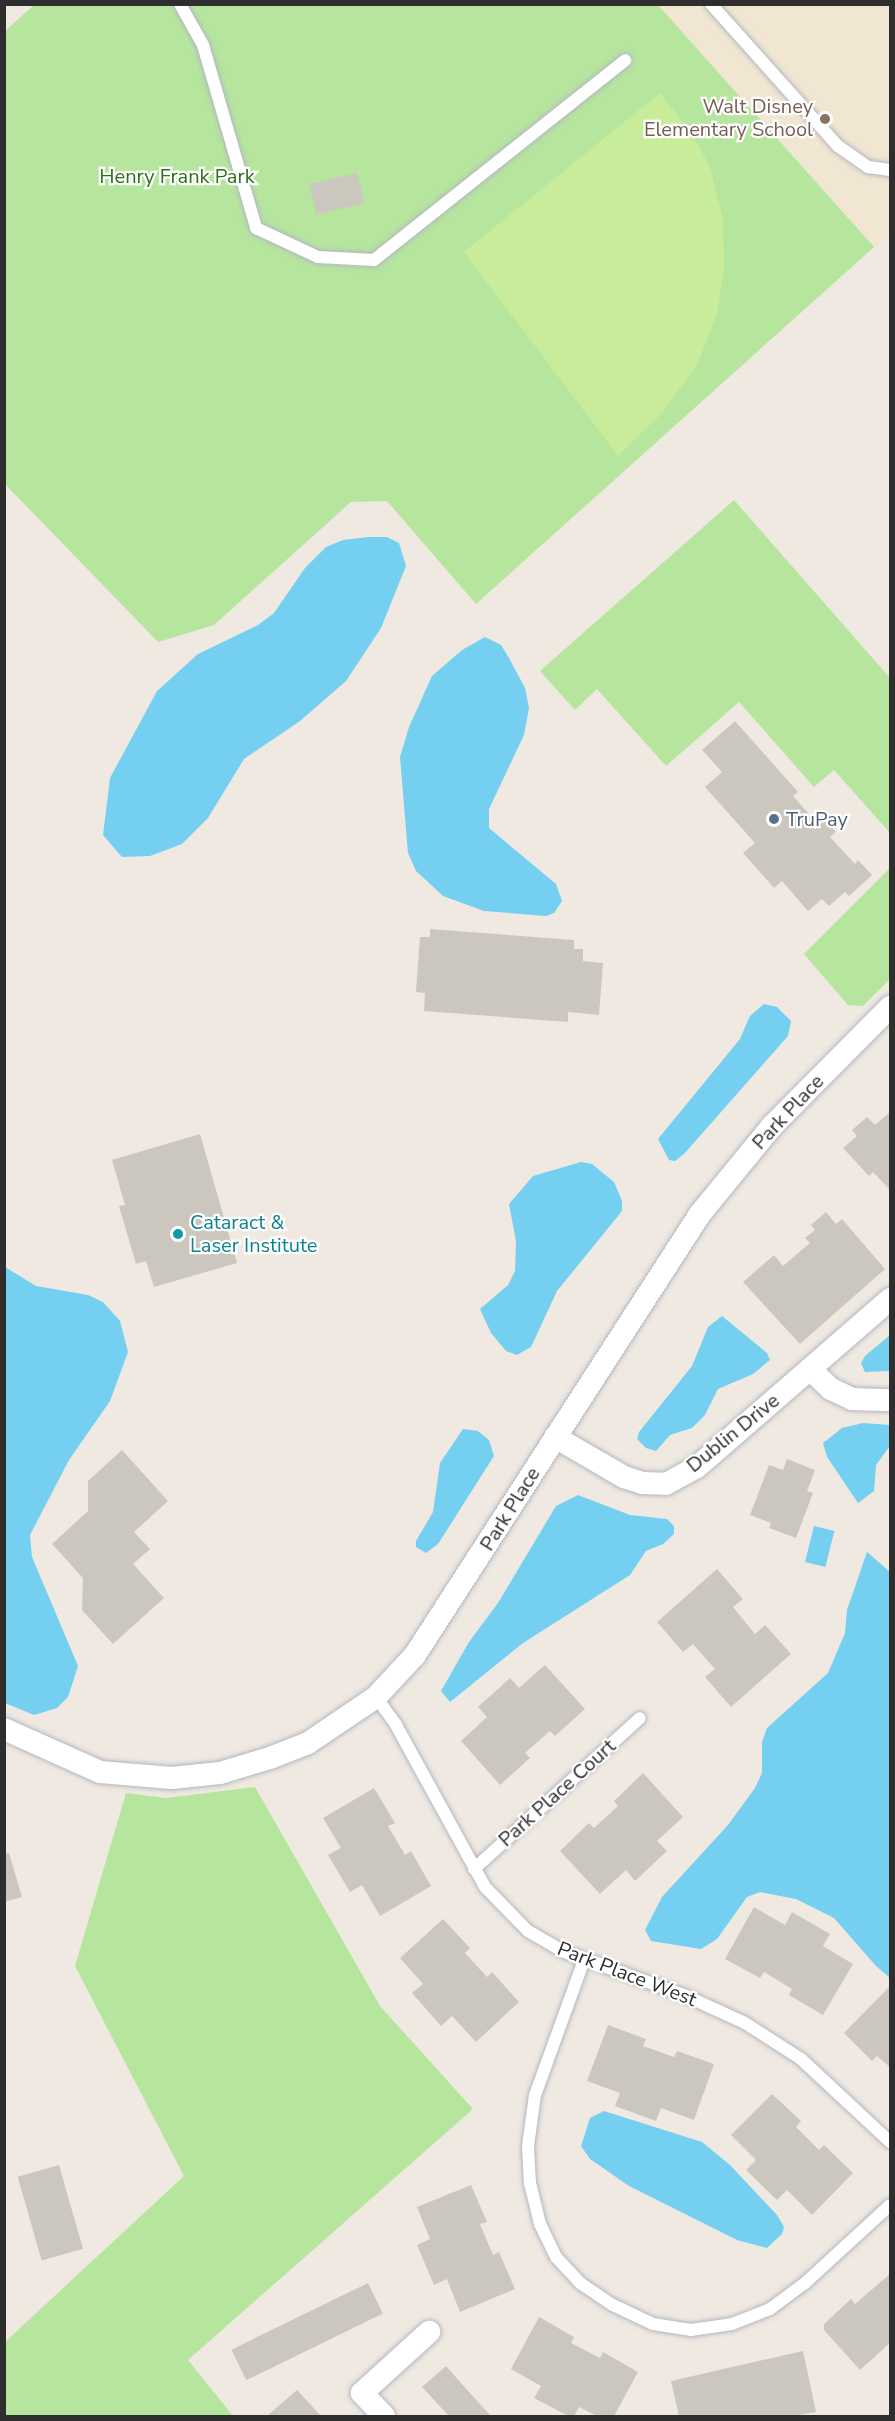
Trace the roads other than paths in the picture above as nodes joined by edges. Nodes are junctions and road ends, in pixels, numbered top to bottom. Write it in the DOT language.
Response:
graph roads {
  1 [pos="180,4"];
  2 [pos="711,4"];
  3 [pos="625,60"];
  4 [pos="891,170"];
  5 [pos="891,1007"];
  6 [pos="891,1299"];
  7 [pos="810,1369"];
  8 [pos="891,1400"];
  9 [pos="555,1437"];
  10 [pos="376,1697"];
  11 [pos="640,1718"];
  12 [pos="4,1729"];
  13 [pos="474,1869"];
  14 [pos="584,1959"];
  15 [pos="891,2142"];
  16 [pos="891,2205"];
  17 [pos="429,2332"];
  18 [pos="384,2416"];
  1 -- 3 [label="lane"];
  2 -- 4 [label="lane"];
  5 -- 9 [label="street, Park Place"];
  6 -- 7 [label="street, Dublin Drive"];
  7 -- 8 [label="street"];
  7 -- 9 [label="street, Dublin Drive"];
  9 -- 10 [label="street, Park Place"];
  10 -- 12 [label="street, Park Place"];
  10 -- 13 [label="lane, Park Place West"];
  11 -- 13 [label="lane, Park Place Court"];
  13 -- 14 [label="lane, Park Place West"];
  14 -- 15 [label="lane, Park Place West"];
  14 -- 16 [label="lane"];
  17 -- 18 [label="street"];
}
